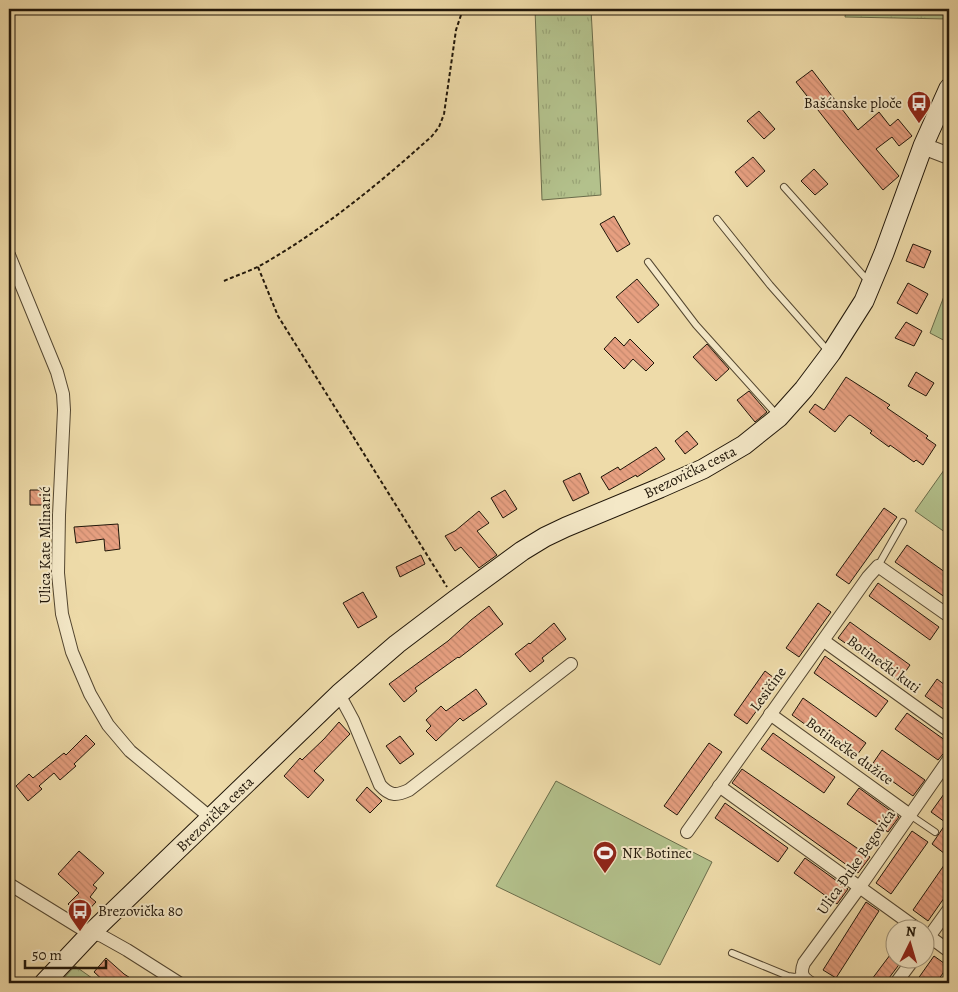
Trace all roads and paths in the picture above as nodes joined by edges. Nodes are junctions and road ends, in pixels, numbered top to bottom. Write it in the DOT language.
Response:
graph roads {
  1 [pos="463,9"];
  2 [pos="949,88"];
  3 [pos="923,146"];
  4 [pos="949,156"];
  5 [pos="784,187"];
  6 [pos="717,219"];
  7 [pos="9,255"];
  8 [pos="648,262"];
  9 [pos="258,267"];
  10 [pos="224,281"];
  11 [pos="872,285"];
  12 [pos="831,354"];
  13 [pos="779,417"];
  14 [pos="903,522"];
  15 [pos="878,566"];
  16 [pos="455,600"];
  17 [pos="949,616"];
  18 [pos="824,641"];
  19 [pos="571,664"];
  20 [pos="339,694"];
  21 [pos="770,714"];
  22 [pos="949,732"];
  23 [pos="949,759"];
  24 [pos="719,786"];
  25 [pos="910,815"];
  26 [pos="211,818"];
  27 [pos="687,832"];
  28 [pos="935,832"];
  29 [pos="9,884"];
  30 [pos="860,888"];
  31 [pos="949,909"];
  32 [pos="904,920"];
  33 [pos="936,923"];
  34 [pos="91,933"];
  35 [pos="936,942"];
  36 [pos="949,951"];
  37 [pos="732,953"];
  38 [pos="906,970"];
  39 [pos="806,979"];
  40 [pos="44,983"];
  41 [pos="179,983"];
  42 [pos="896,983"];
  1 -- 9 [label="path"];
  2 -- 3 [label="main road, Brezovička cesta"];
  3 -- 4 [label="street"];
  3 -- 11 [label="main road, Brezovička cesta"];
  5 -- 11 [label="lane"];
  6 -- 12 [label="lane"];
  7 -- 26 [label="street, Ulica Kate Mlinarić"];
  8 -- 13 [label="lane"];
  9 -- 10 [label="path"];
  9 -- 16 [label="path"];
  11 -- 12 [label="main road, Brezovička cesta"];
  12 -- 13 [label="main road, Brezovička cesta"];
  13 -- 16 [label="main road, Brezovička cesta"];
  14 -- 15 [label="lane"];
  15 -- 17 [label="street"];
  15 -- 18 [label="street, Lesičine"];
  16 -- 20 [label="main road, Brezovička cesta"];
  18 -- 21 [label="street, Lesičine"];
  18 -- 22 [label="street, Botinečki kuti"];
  19 -- 20 [label="street"];
  20 -- 26 [label="main road, Brezovička cesta"];
  21 -- 24 [label="street, Lesičine"];
  21 -- 25 [label="street, Botinečke dužice"];
  23 -- 25 [label="street, Ulica Đuke Begovića"];
  24 -- 27 [label="street, Lesičine"];
  24 -- 30 [label="street"];
  25 -- 28 [label="lane"];
  25 -- 30 [label="street, Ulica Đuke Begovića"];
  26 -- 34 [label="main road, Brezovička cesta"];
  29 -- 34 [label="street"];
  30 -- 32 [label="street"];
  30 -- 39 [label="street, Ulica Đuke Begovića"];
  31 -- 33 [label="street"];
  34 -- 40 [label="main road, Brezovička cesta"];
  34 -- 41 [label="street"];
  35 -- 36 [label="street"];
  37 -- 39 [label="lane"];
  38 -- 42 [label="street"];
}
